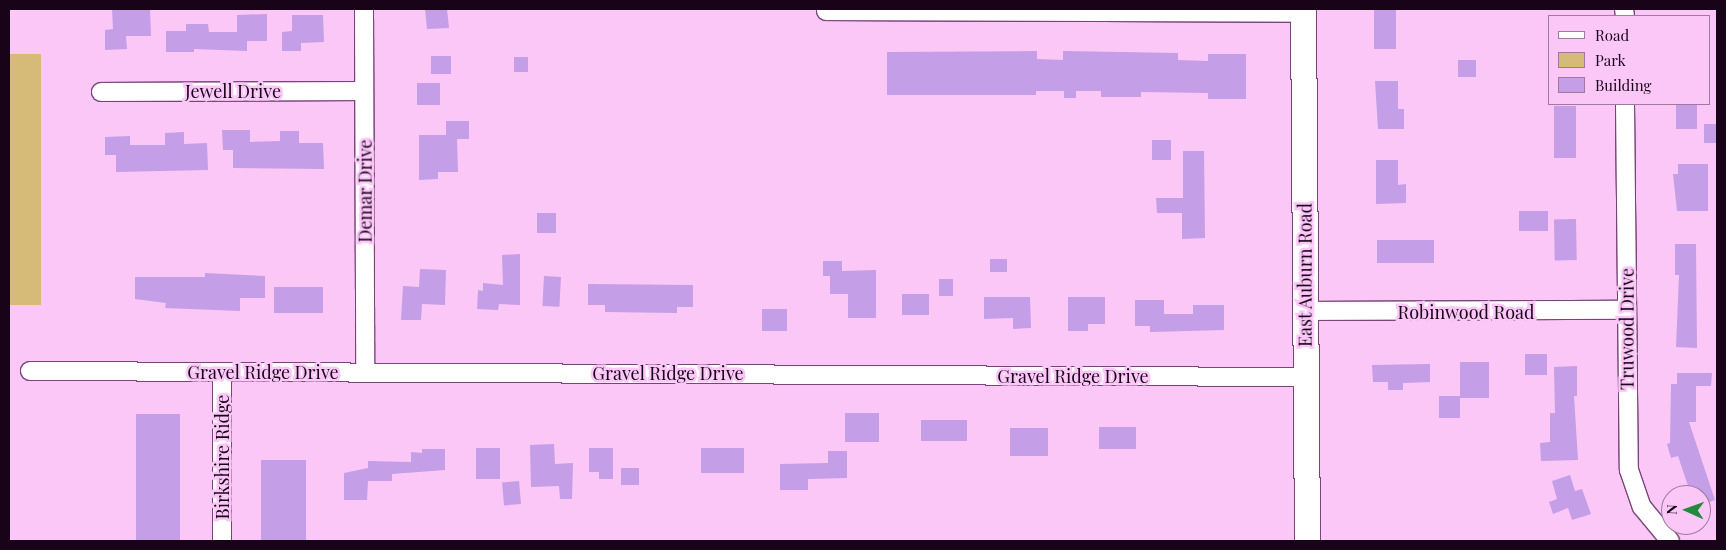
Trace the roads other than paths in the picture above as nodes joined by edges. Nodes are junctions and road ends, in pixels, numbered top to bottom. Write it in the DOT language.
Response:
graph roads {
  1 [pos="364,9"];
  2 [pos="826,11"];
  3 [pos="1303,11"];
  4 [pos="364,91"];
  5 [pos="101,92"];
  6 [pos="1625,105"];
  7 [pos="1626,310"];
  8 [pos="1305,312"];
  9 [pos="30,371"];
  10 [pos="222,372"];
  11 [pos="365,373"];
  12 [pos="1306,377"];
  13 [pos="222,541"];
  14 [pos="1306,541"];
  15 [pos="1670,541"];
  1 -- 4 [label="street, Demar Drive"];
  2 -- 3 [label="street"];
  3 -- 8 [label="main road, East Auburn Road"];
  4 -- 5 [label="street, Jewell Drive"];
  4 -- 11 [label="street, Demar Drive"];
  6 -- 7 [label="street, Truwood Drive"];
  7 -- 8 [label="street, Robinwood Road"];
  7 -- 15 [label="street, Truwood Drive"];
  8 -- 12 [label="main road, East Auburn Road"];
  9 -- 10 [label="street, Gravel Ridge Drive"];
  10 -- 11 [label="street, Gravel Ridge Drive"];
  10 -- 13 [label="street, Birkshire Ridge"];
  11 -- 12 [label="street, Gravel Ridge Drive"];
  12 -- 14 [label="main road, East Auburn Road"];
}
